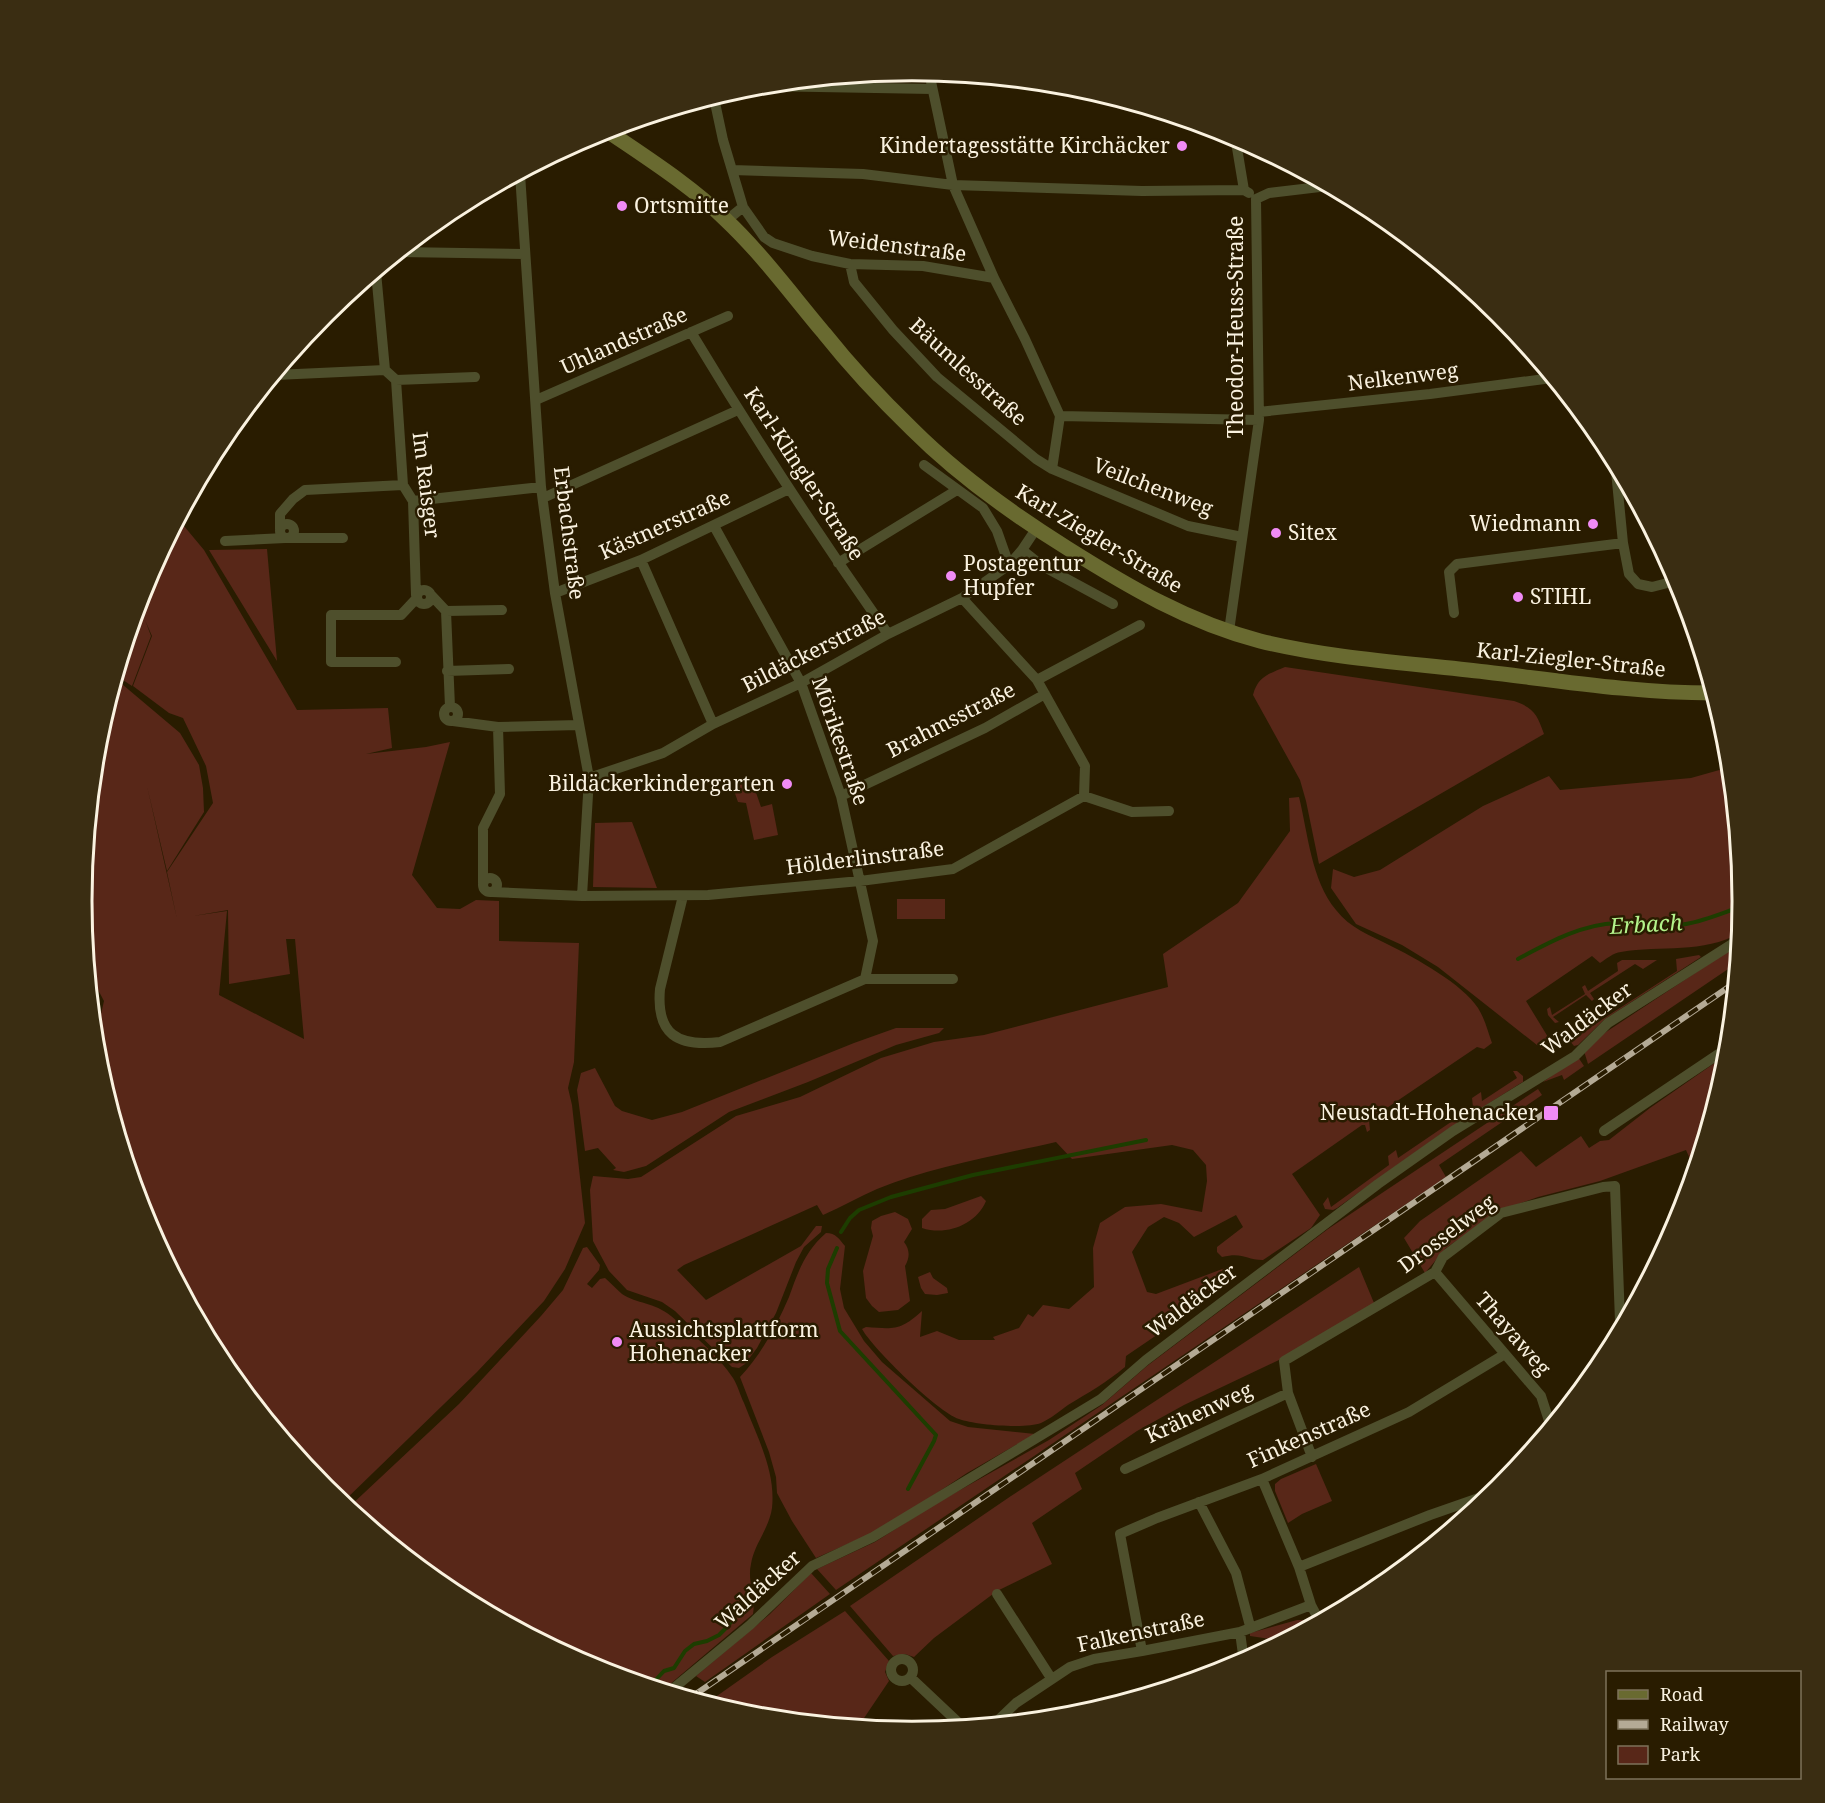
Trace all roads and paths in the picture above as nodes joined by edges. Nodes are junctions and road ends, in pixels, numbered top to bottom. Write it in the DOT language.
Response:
graph roads {
  1 [pos="931,82"];
  2 [pos="816,87"];
  3 [pos="932,89"];
  4 [pos="716,105"];
  5 [pos="616,137"];
  6 [pos="1236,148"];
  7 [pos="732,170"];
  8 [pos="520,181"];
  9 [pos="953,185"];
  10 [pos="1316,187"];
  11 [pos="1244,190"];
  12 [pos="1256,199"];
  13 [pos="743,207"];
  14 [pos="727,220"];
  15 [pos="412,252"];
  16 [pos="524,254"];
  17 [pos="850,264"];
  18 [pos="994,278"];
  19 [pos="377,281"];
  20 [pos="728,316"];
  21 [pos="691,332"];
  22 [pos="385,370"];
  23 [pos="285,375"];
  24 [pos="475,377"];
  25 [pos="1544,379"];
  26 [pos="396,380"];
  27 [pos="536,400"];
  28 [pos="738,410"];
  29 [pos="1060,416"];
  30 [pos="1259,416"];
  31 [pos="924,465"];
  32 [pos="1052,469"];
  33 [pos="1617,481"];
  34 [pos="403,485"];
  35 [pos="789,489"];
  36 [pos="957,490"];
  37 [pos="542,492"];
  38 [pos="413,501"];
  39 [pos="714,526"];
  40 [pos="1036,529"];
  41 [pos="285,535"];
  42 [pos="1242,537"];
  43 [pos="343,538"];
  44 [pos="225,541"];
  45 [pos="1623,543"];
  46 [pos="1022,550"];
  47 [pos="641,560"];
  48 [pos="838,563"];
  49 [pos="1009,565"];
  50 [pos="1669,583"];
  51 [pos="555,593"];
  52 [pos="416,597"];
  53 [pos="962,598"];
  54 [pos="1113,604"];
  55 [pos="502,610"];
  56 [pos="446,611"];
  57 [pos="1454,613"];
  58 [pos="1140,625"];
  59 [pos="1229,631"];
  60 [pos="888,634"];
  61 [pos="396,662"];
  62 [pos="509,669"];
  63 [pos="447,671"];
  64 [pos="1037,680"];
  65 [pos="801,683"];
  66 [pos="1706,693"];
  67 [pos="1045,694"];
  68 [pos="713,724"];
  69 [pos="579,725"];
  70 [pos="498,727"];
  71 [pos="589,778"];
  72 [pos="841,796"];
  73 [pos="1084,796"];
  74 [pos="1168,811"];
  75 [pos="860,881"];
  76 [pos="582,896"];
  77 [pos="683,896"];
  78 [pos="1731,944"];
  79 [pos="865,979"];
  80 [pos="953,979"];
  81 [pos="1718,1054"];
  82 [pos="1604,1131"];
  83 [pos="1435,1272"];
  84 [pos="1620,1317"];
  85 [pos="1505,1354"];
  86 [pos="1288,1393"];
  87 [pos="1548,1419"];
  88 [pos="1312,1457"];
  89 [pos="1125,1468"];
  90 [pos="1262,1479"];
  91 [pos="1473,1500"];
  92 [pos="1199,1502"];
  93 [pos="1299,1567"];
  94 [pos="997,1594"];
  95 [pos="1311,1605"];
  96 [pos="1316,1615"];
  97 [pos="1245,1629"];
  98 [pos="1244,1651"];
  99 [pos="1142,1652"];
  100 [pos="911,1678"];
  101 [pos="1051,1678"];
  102 [pos="676,1686"];
  103 [pos="1002,1717"];
  104 [pos="956,1720"];
  1 -- 3 [label="street"];
  2 -- 3 [label="street"];
  3 -- 9 [label="street"];
  4 -- 7 [label="street, Weidenstraße"];
  5 -- 14 [label="street, Karl-Ziegler-Straße"];
  6 -- 11 [label="street, Theodor-Heuss-Straße"];
  7 -- 9 [label="street"];
  7 -- 13 [label="street, Weidenstraße"];
  8 -- 16 [label="street, Erbachstraße"];
  9 -- 11 [label="street"];
  9 -- 18 [label="street"];
  10 -- 12 [label="street"];
  11 -- 12 [label="street, Theodor-Heuss-Straße"];
  12 -- 30 [label="street, Theodor-Heuss-Straße"];
  13 -- 14 [label="street"];
  13 -- 17 [label="street, Weidenstraße"];
  14 -- 40 [label="street, Karl-Ziegler-Straße"];
  15 -- 16 [label="street"];
  16 -- 27 [label="street, Erbachstraße"];
  17 -- 18 [label="street, Weidenstraße"];
  17 -- 32 [label="street, Bäumlesstraße"];
  18 -- 29 [label="street"];
  19 -- 22 [label="street"];
  20 -- 21 [label="street, Uhlandstraße"];
  21 -- 27 [label="street, Uhlandstraße"];
  21 -- 28 [label="street, Karl-Klingler-Straße"];
  22 -- 23 [label="street"];
  22 -- 26 [label="street"];
  24 -- 26 [label="street"];
  25 -- 30 [label="street, Nelkenweg"];
  26 -- 34 [label="street, Im Raisger"];
  27 -- 37 [label="street, Erbachstraße"];
  28 -- 35 [label="street, Karl-Klingler-Straße"];
  28 -- 37 [label="street"];
  29 -- 30 [label="street, Nelkenweg"];
  29 -- 32 [label="street"];
  30 -- 42 [label="street, Theodor-Heuss-Straße"];
  31 -- 36 [label="street, Karl-Ziegler-Straße"];
  32 -- 42 [label="street, Veilchenweg"];
  33 -- 45 [label="street"];
  34 -- 38 [label="street, Im Raisger"];
  34 -- 41 [label="street"];
  35 -- 39 [label="street, Kästnerstraße"];
  35 -- 48 [label="street, Karl-Klingler-Straße"];
  36 -- 48 [label="street"];
  36 -- 49 [label="street, Karl-Ziegler-Straße"];
  37 -- 38 [label="street"];
  37 -- 51 [label="street, Erbachstraße"];
  38 -- 52 [label="street, Im Raisger"];
  39 -- 47 [label="street, Kästnerstraße"];
  39 -- 65 [label="street, Mörikestraße"];
  40 -- 46 [label="street, Bildäckerstraße"];
  40 -- 59 [label="street, Karl-Ziegler-Straße"];
  41 -- 43 [label="street"];
  41 -- 44 [label="street"];
  42 -- 59 [label="street, Theodor-Heuss-Straße"];
  45 -- 50 [label="street"];
  45 -- 57 [label="street"];
  46 -- 49 [label="street, Bildäckerstraße"];
  46 -- 54 [label="street"];
  47 -- 51 [label="street, Kästnerstraße"];
  47 -- 68 [label="street"];
  48 -- 60 [label="street, Karl-Klingler-Straße"];
  49 -- 53 [label="street, Bildäckerstraße"];
  51 -- 69 [label="street, Erbachstraße"];
  52 -- 56 [label="street"];
  52 -- 61 [label="street"];
  53 -- 60 [label="street, Bildäckerstraße"];
  53 -- 64 [label="street"];
  55 -- 56 [label="street"];
  56 -- 63 [label="street"];
  58 -- 64 [label="street, Brahmsstraße"];
  59 -- 66 [label="street, Karl-Ziegler-Straße"];
  60 -- 65 [label="street, Bildäckerstraße"];
  62 -- 63 [label="street"];
  63 -- 70 [label="street"];
  64 -- 67 [label="street"];
  65 -- 68 [label="street, Bildäckerstraße"];
  65 -- 72 [label="street, Mörikestraße"];
  67 -- 72 [label="street, Brahmsstraße"];
  67 -- 73 [label="street"];
  68 -- 71 [label="street, Bildäckerstraße"];
  69 -- 70 [label="street"];
  69 -- 71 [label="street, Erbachstraße"];
  70 -- 76 [label="street"];
  71 -- 76 [label="street, Erbachstraße"];
  72 -- 75 [label="street, Mörikestraße"];
  73 -- 74 [label="street"];
  73 -- 75 [label="street, Hölderlinstraße"];
  75 -- 77 [label="street, Hölderlinstraße"];
  75 -- 79 [label="street, Mörikestraße"];
  76 -- 77 [label="street, Hölderlinstraße"];
  77 -- 79 [label="street"];
  78 -- 102 [label="street, Waldäcker"];
  79 -- 80 [label="street"];
  81 -- 82 [label="street"];
  83 -- 84 [label="street, Drosselweg"];
  83 -- 85 [label="street, Thayaweg"];
  83 -- 86 [label="street, Drosselweg"];
  85 -- 87 [label="street, Thayaweg"];
  85 -- 88 [label="street, Finkenstraße"];
  86 -- 88 [label="street"];
  86 -- 89 [label="street, Krähenweg"];
  88 -- 90 [label="street, Finkenstraße"];
  90 -- 92 [label="street, Finkenstraße"];
  90 -- 93 [label="street"];
  91 -- 93 [label="street"];
  92 -- 97 [label="street"];
  92 -- 99 [label="street, Finkenstraße"];
  93 -- 95 [label="street"];
  94 -- 101 [label="street"];
  95 -- 96 [label="street"];
  95 -- 97 [label="street, Falkenstraße"];
  97 -- 98 [label="street"];
  97 -- 99 [label="street, Falkenstraße"];
  99 -- 101 [label="street, Falkenstraße"];
  100 -- 104 [label="street"];
  101 -- 103 [label="street, Falkenstraße"];
}
